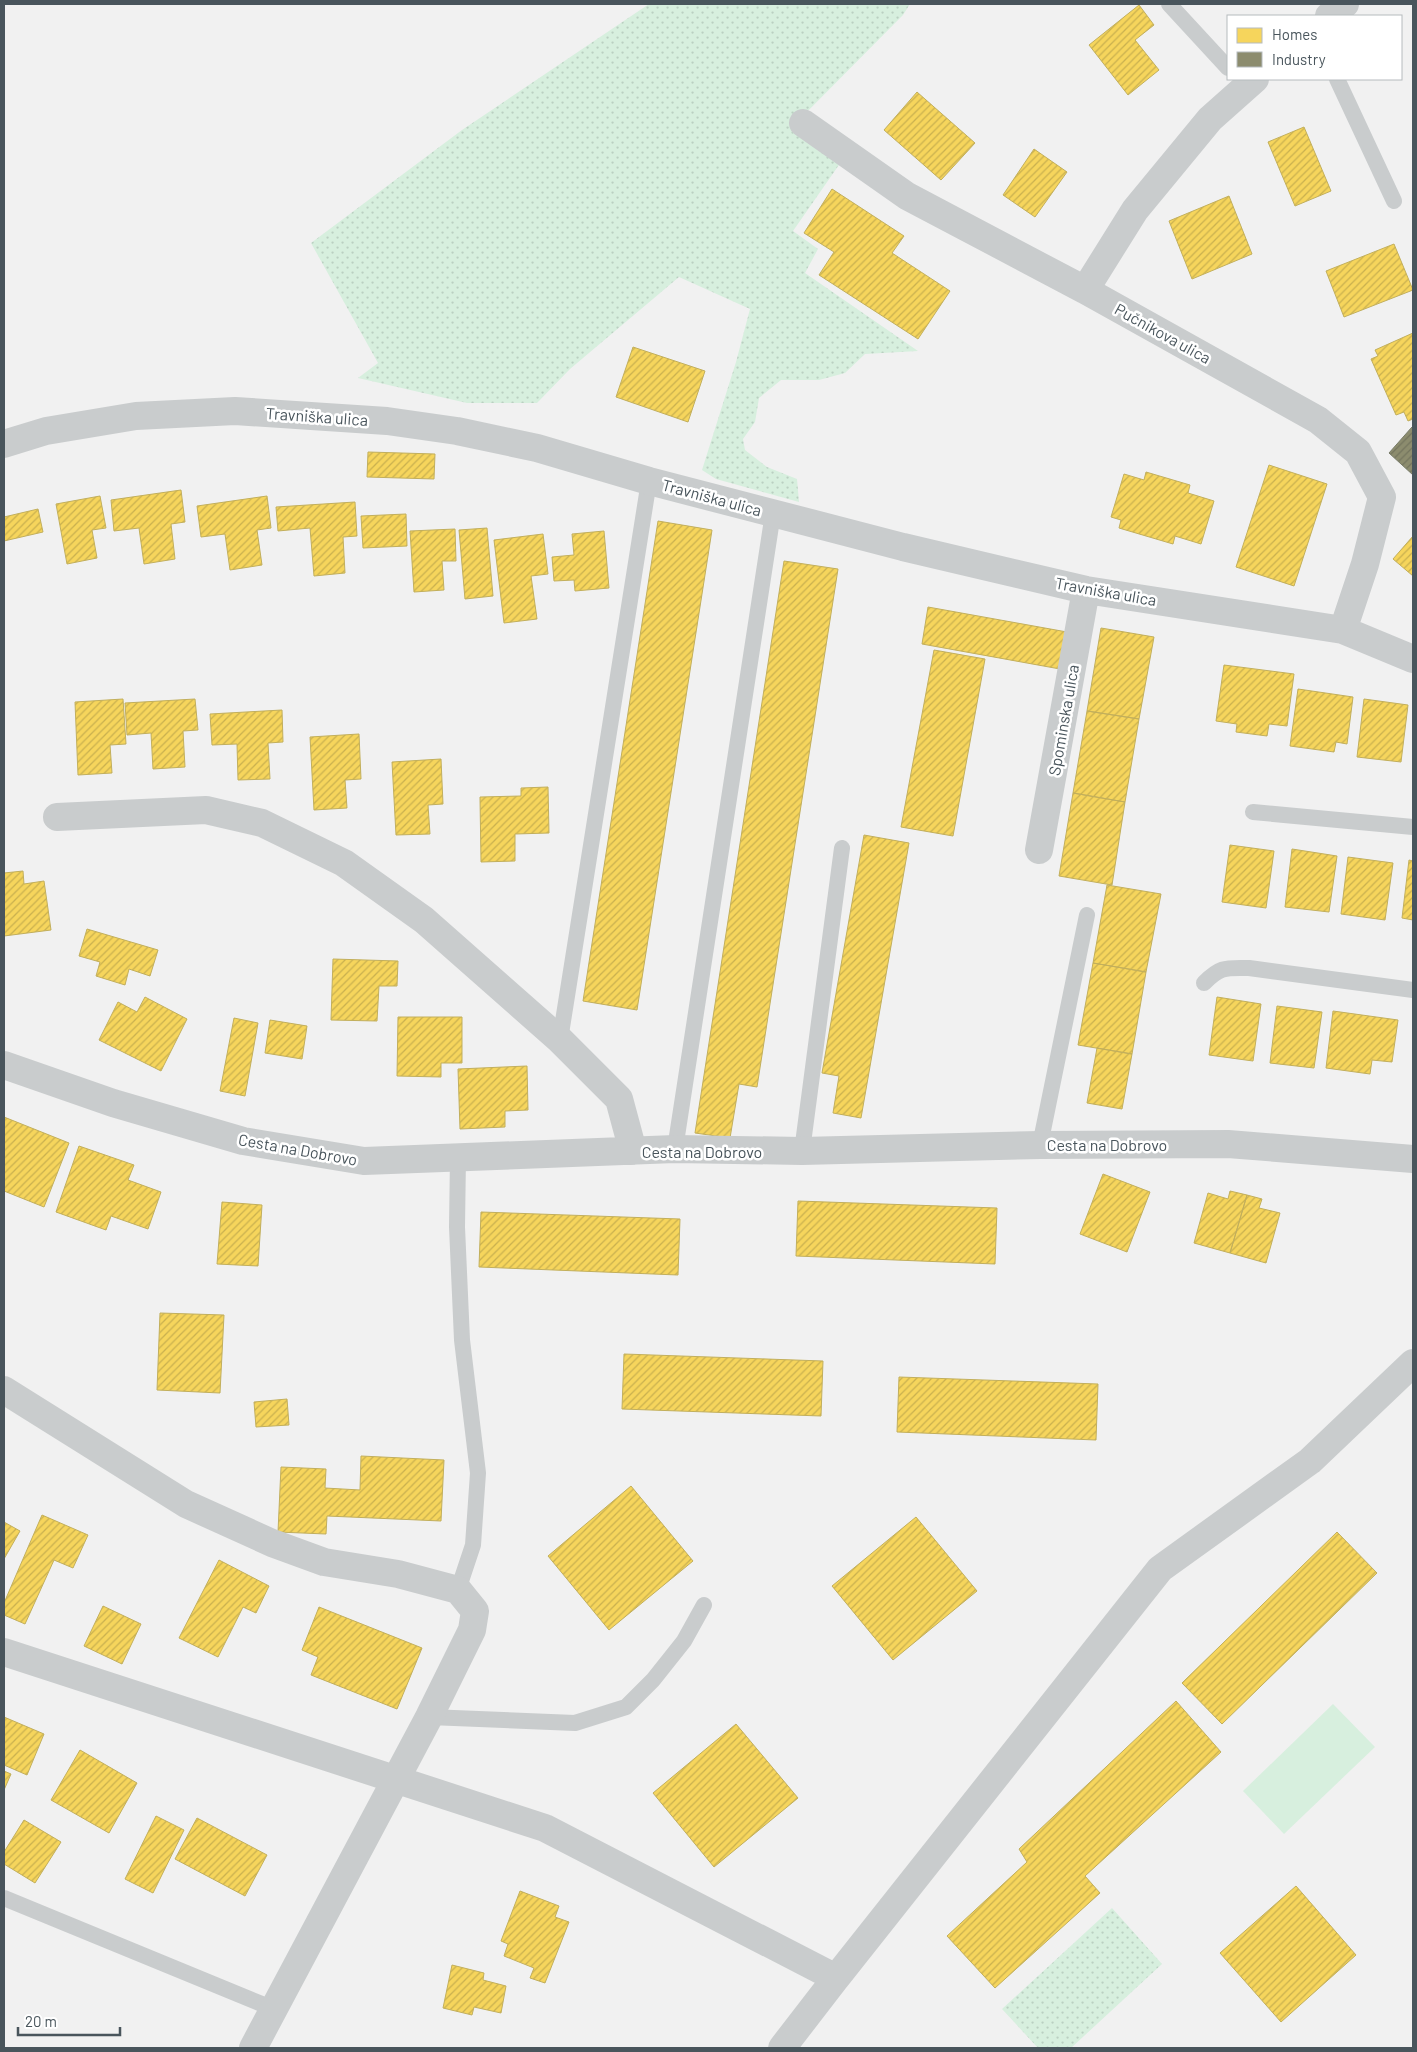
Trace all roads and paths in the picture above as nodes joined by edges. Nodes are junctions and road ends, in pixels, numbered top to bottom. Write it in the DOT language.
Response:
graph roads {
  1 [pos="1168,4"];
  2 [pos="1345,4"];
  3 [pos="1330,15"];
  4 [pos="1227,63"];
  5 [pos="1240,80"];
  6 [pos="1337,80"];
  7 [pos="802,123"];
  8 [pos="1394,201"];
  9 [pos="1085,290"];
  10 [pos="4,444"];
  11 [pos="649,481"];
  12 [pos="772,513"];
  13 [pos="1086,590"];
  14 [pos="1343,630"];
  15 [pos="1413,659"];
  16 [pos="1253,812"];
  17 [pos="57,817"];
  18 [pos="1413,827"];
  19 [pos="842,848"];
  20 [pos="1039,850"];
  21 [pos="1087,915"];
  22 [pos="1204,983"];
  23 [pos="1413,990"];
  24 [pos="560,1040"];
  25 [pos="4,1064"];
  26 [pos="1040,1145"];
  27 [pos="675,1149"];
  28 [pos="633,1151"];
  29 [pos="802,1151"];
  30 [pos="458,1158"];
  31 [pos="1413,1159"];
  32 [pos="1413,1363"];
  33 [pos="4,1390"];
  34 [pos="458,1590"];
  35 [pos="704,1604"];
  36 [pos="4,1652"];
  37 [pos="429,1716"];
  38 [pos="397,1778"];
  39 [pos="4,1898"];
  40 [pos="836,1978"];
  41 [pos="274,2009"];
  42 [pos="253,2048"];
  43 [pos="782,2048"];
  1 -- 4 [label="lane"];
  2 -- 3 [label="street"];
  5 -- 9 [label="street"];
  6 -- 8 [label="lane"];
  7 -- 9 [label="street, Pučnikova ulica"];
  9 -- 14 [label="street, Pučnikova ulica"];
  10 -- 11 [label="street, Travniška ulica"];
  11 -- 12 [label="street, Travniška ulica"];
  11 -- 24 [label="lane"];
  12 -- 13 [label="street, Travniška ulica"];
  12 -- 27 [label="lane"];
  13 -- 14 [label="street, Travniška ulica"];
  13 -- 20 [label="street, Spominska ulica"];
  14 -- 15 [label="street, Travniška ulica"];
  16 -- 18 [label="lane"];
  17 -- 24 [label="street"];
  19 -- 29 [label="lane"];
  21 -- 26 [label="lane"];
  22 -- 23 [label="lane"];
  24 -- 28 [label="street"];
  25 -- 30 [label="street, Cesta na Dobrovo"];
  26 -- 29 [label="street, Cesta na Dobrovo"];
  26 -- 31 [label="street, Cesta na Dobrovo"];
  27 -- 28 [label="street, Cesta na Dobrovo"];
  27 -- 29 [label="street, Cesta na Dobrovo"];
  28 -- 30 [label="street, Cesta na Dobrovo"];
  30 -- 34 [label="lane"];
  32 -- 40 [label="street"];
  33 -- 34 [label="street"];
  34 -- 37 [label="street"];
  35 -- 37 [label="lane"];
  36 -- 38 [label="street"];
  37 -- 38 [label="street"];
  38 -- 40 [label="street"];
  38 -- 41 [label="street"];
  39 -- 41 [label="lane"];
  40 -- 43 [label="street"];
  41 -- 42 [label="street"];
}
